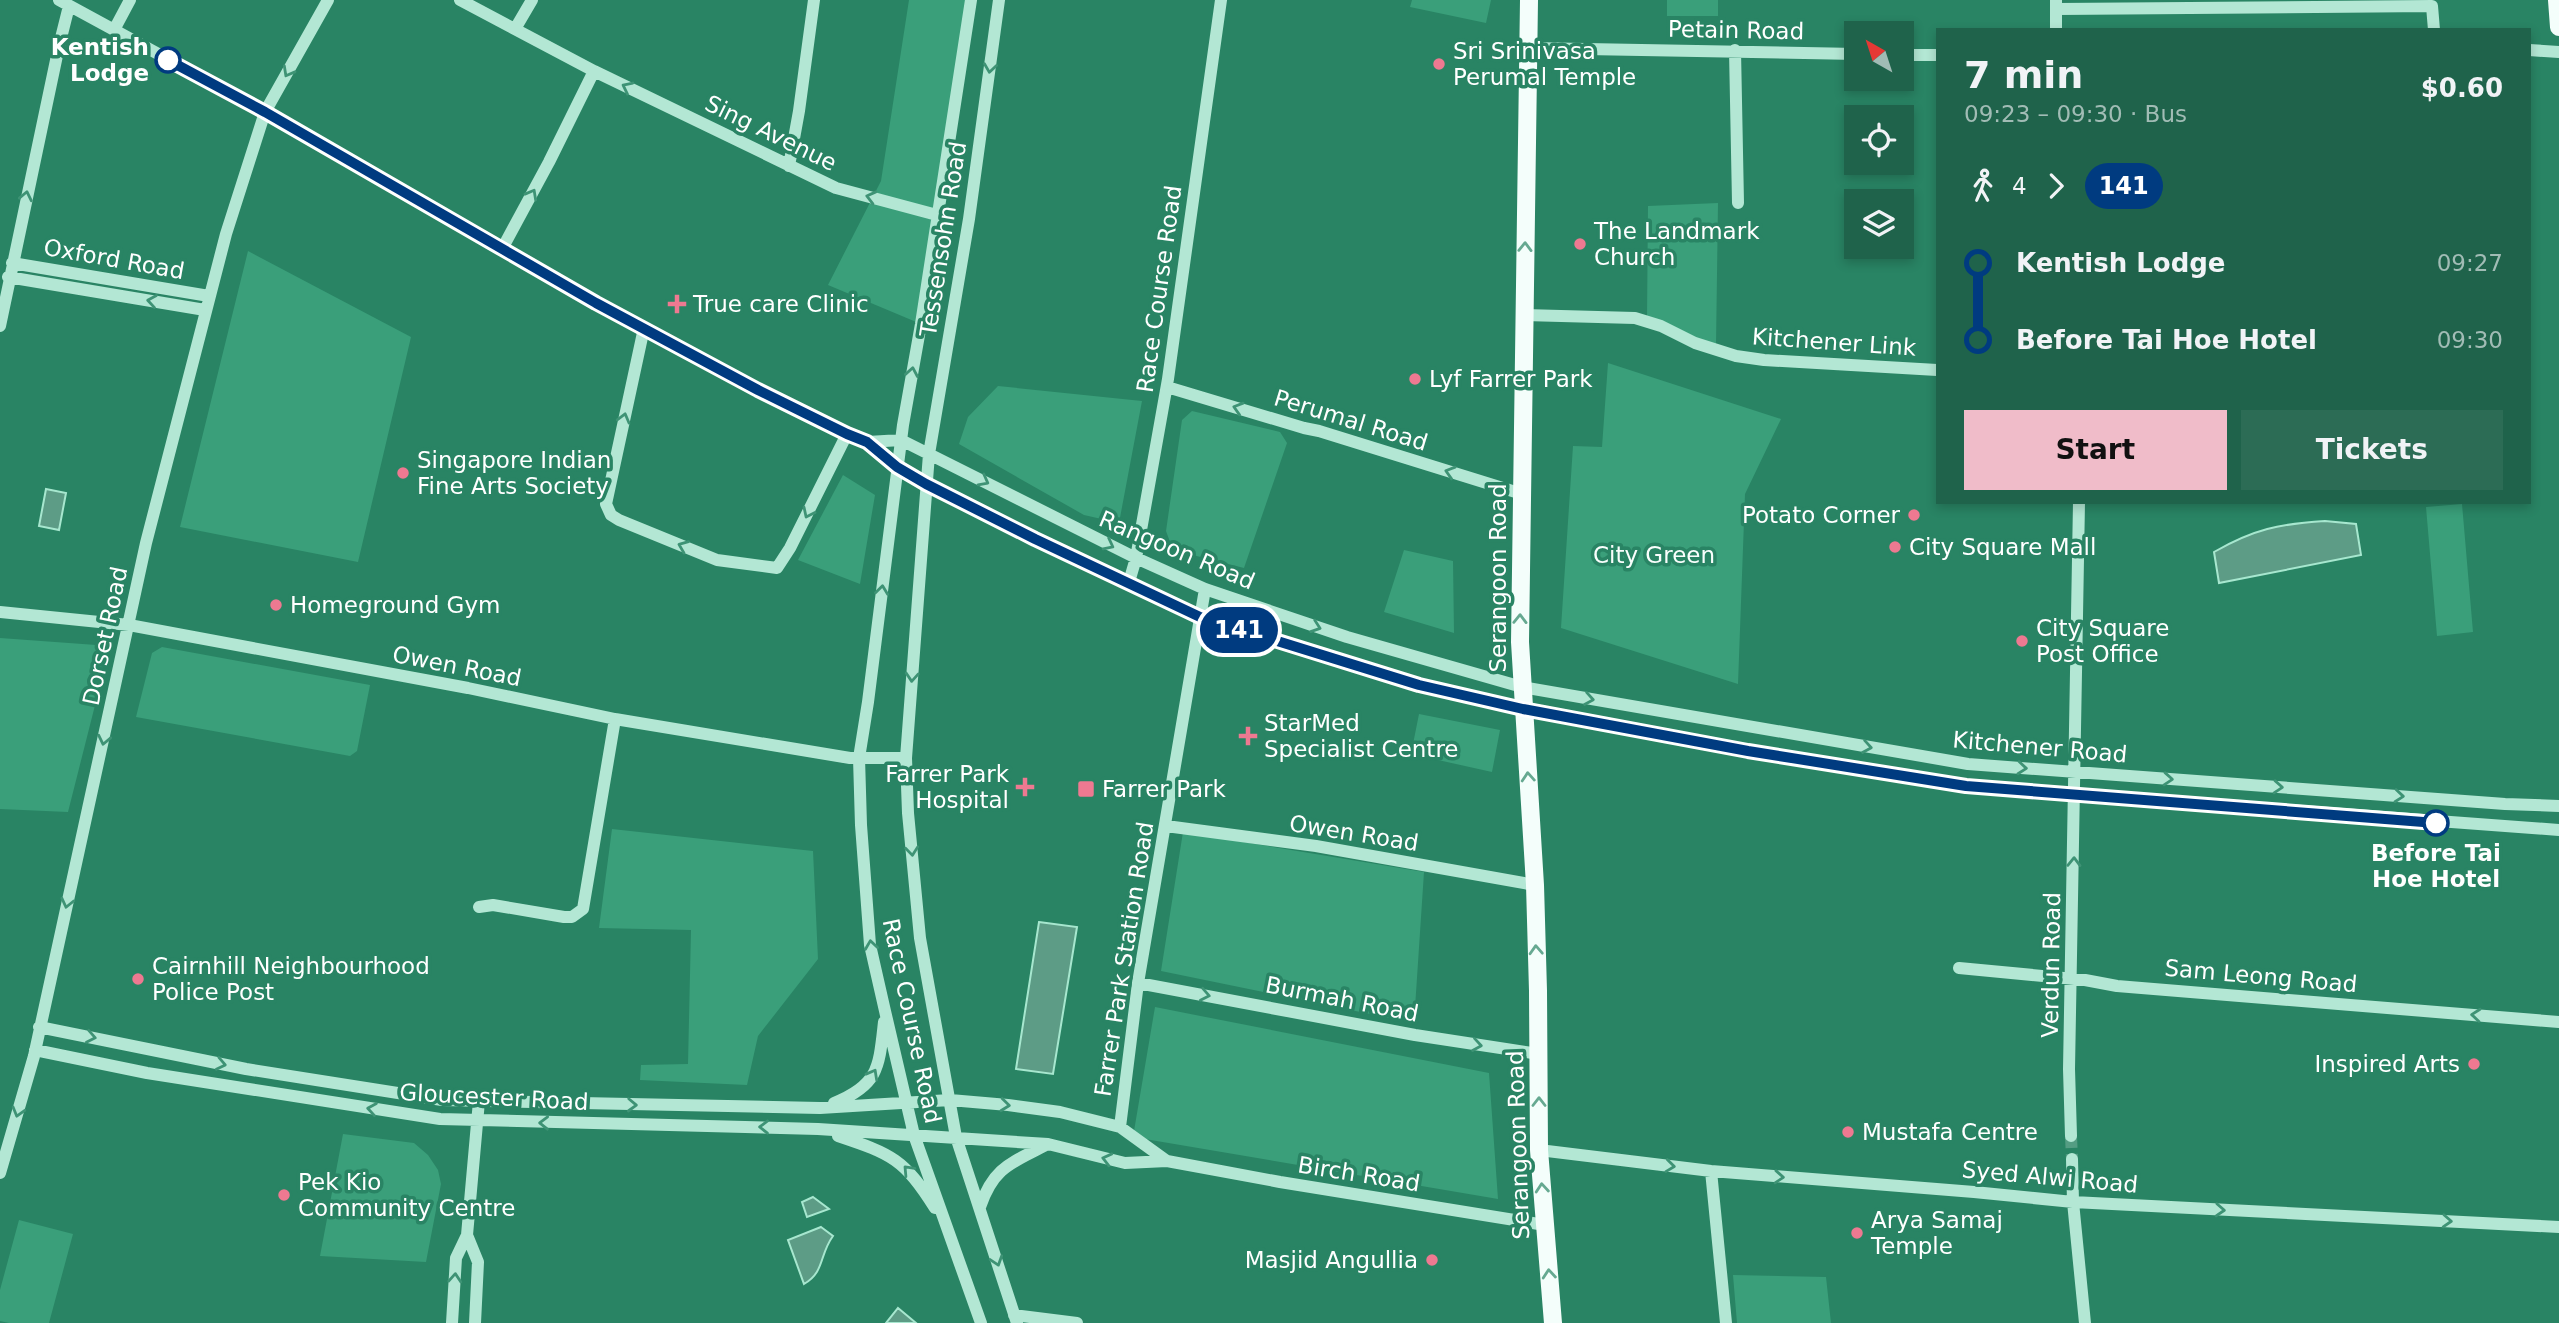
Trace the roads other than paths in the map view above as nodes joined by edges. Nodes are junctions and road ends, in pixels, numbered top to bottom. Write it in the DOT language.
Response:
graph roads {
  1 [pos="130,0"];
  2 [pos="328,0"];
  3 [pos="460,0"];
  4 [pos="532,0"];
  5 [pos="814,0"];
  6 [pos="971,0"];
  7 [pos="999,0"];
  8 [pos="1222,0"];
  9 [pos="1529,0"];
  10 [pos="2557,0"];
  11 [pos="64,3"];
  12 [pos="2056,5"];
  13 [pos="2559,27"];
  14 [pos="2056,28"];
  15 [pos="2434,28"];
  16 [pos="515,29"];
  17 [pos="114,30"];
  18 [pos="1530,48"];
  19 [pos="1735,50"];
  20 [pos="2531,50"];
  21 [pos="2559,51"];
  22 [pos="1844,54"];
  23 [pos="1914,55"];
  24 [pos="1936,55"];
  25 [pos="594,71"];
  26 [pos="265,112"];
  27 [pos="789,166"];
  28 [pos="1738,203"];
  29 [pos="937,215"];
  30 [pos="502,249"];
  31 [pos="12,263"];
  32 [pos="8,277"];
  33 [pos="209,296"];
  34 [pos="205,310"];
  35 [pos="1524,315"];
  36 [pos="0,326"];
  37 [pos="644,328"];
  38 [pos="1936,370"];
  39 [pos="1167,387"];
  40 [pos="847,434"];
  41 [pos="901,440"];
  42 [pos="867,442"];
  43 [pos="929,454"];
  44 [pos="897,467"];
  45 [pos="926,484"];
  46 [pos="1522,494"];
  47 [pos="2079,504"];
  48 [pos="1136,558"];
  49 [pos="1129,582"];
  50 [pos="1205,589"];
  51 [pos="0,612"];
  52 [pos="1200,617"];
  53 [pos="129,625"];
  54 [pos="1522,687"];
  55 [pos="1523,709"];
  56 [pos="615,719"];
  57 [pos="859,758"];
  58 [pos="906,758"];
  59 [pos="2076,773"];
  60 [pos="2075,795"];
  61 [pos="2559,807"];
  62 [pos="1166,826"];
  63 [pos="2559,830"];
  64 [pos="1535,885"];
  65 [pos="479,906"];
  66 [pos="1959,968"];
  67 [pos="2071,980"];
  68 [pos="1138,983"];
  69 [pos="885,1012"];
  70 [pos="2559,1023"];
  71 [pos="39,1027"];
  72 [pos="35,1050"];
  73 [pos="1539,1054"];
  74 [pos="950,1100"];
  75 [pos="479,1101"];
  76 [pos="906,1101"];
  77 [pos="820,1108"];
  78 [pos="476,1122"];
  79 [pos="1121,1127"];
  80 [pos="818,1129"];
  81 [pos="914,1135"];
  82 [pos="2071,1136"];
  83 [pos="956,1137"];
  84 [pos="1048,1144"];
  85 [pos="1539,1150"];
  86 [pos="2072,1160"];
  87 [pos="1167,1161"];
  88 [pos="1711,1171"];
  89 [pos="0,1173"];
  90 [pos="2073,1202"];
  91 [pos="980,1207"];
  92 [pos="947,1226"];
  93 [pos="1545,1226"];
  94 [pos="2559,1227"];
  95 [pos="467,1236"];
  96 [pos="1016,1319"];
  97 [pos="452,1323"];
  98 [pos="475,1323"];
  99 [pos="981,1323"];
  100 [pos="1077,1323"];
  101 [pos="1553,1323"];
  102 [pos="1726,1323"];
  103 [pos="2085,1323"];
  1 -- 17 [label="street"];
  2 -- 26 [label="street, one-way"];
  3 -- 16 [label="street, Sing Avenue"];
  4 -- 16 [label="street"];
  5 -- 27 [label="street"];
  6 -- 29 [label="street, Tessensohn Road"];
  7 -- 43 [label="street, Tessensohn Road, one-way"];
  8 -- 39 [label="street, Race Course Road"];
  9 -- 18 [label="main road, Serangoon Road"];
  10 -- 13 [label="main road"];
  11 -- 17 [label="street, Rangoon Road"];
  31 -- 11 [label="street, Oxford Road, one-way"];
  12 -- 14 [label="street"];
  12 -- 15 [label="street"];
  16 -- 25 [label="street, Sing Avenue"];
  17 -- 26 [label="street, Rangoon Road"];
  18 -- 19 [label="street, Petain Road"];
  35 -- 18 [label="main road, Serangoon Road, one-way"];
  19 -- 22 [label="street, Petain Road"];
  19 -- 28 [label="street"];
  20 -- 21 [label="street"];
  23 -- 24 [label="street"];
  27 -- 25 [label="street, Sing Avenue, one-way"];
  30 -- 25 [label="street, one-way"];
  26 -- 30 [label="street, Rangoon Road"];
  26 -- 33 [label="street, Dorset Road"];
  29 -- 27 [label="street, Sing Avenue, one-way"];
  41 -- 29 [label="street, Tessensohn Road, one-way"];
  30 -- 37 [label="street, Rangoon Road"];
  31 -- 32 [label="street, Oxford Road"];
  31 -- 33 [label="street, Oxford Road"];
  34 -- 32 [label="street, Oxford Road, one-way"];
  32 -- 36 [label="street, Oxford Road"];
  33 -- 34 [label="street, Dorset Road"];
  34 -- 53 [label="street, Dorset Road"];
  35 -- 38 [label="street, Kitchener Link"];
  35 -- 46 [label="main road, Serangoon Road"];
  37 -- 40 [label="street, Rangoon Road"];
  40 -- 37 [label="street, one-way"];
  46 -- 39 [label="street, Perumal Road, one-way"];
  39 -- 48 [label="street, Race Course Road"];
  40 -- 42 [label="street, Rangoon Road"];
  41 -- 42 [label="street, Rangoon Road"];
  41 -- 43 [label="street, Rangoon Road"];
  41 -- 44 [label="street, Tessensohn Road"];
  42 -- 44 [label="street, Rangoon Road"];
  43 -- 45 [label="street, Tessensohn Road"];
  43 -- 48 [label="street, Rangoon Road, one-way"];
  44 -- 45 [label="street, Rangoon Road"];
  57 -- 44 [label="street, Race Course Road, one-way"];
  45 -- 49 [label="street, Rangoon Road"];
  45 -- 58 [label="street, Race Course Road, one-way"];
  54 -- 46 [label="main road, Serangoon Road, one-way"];
  47 -- 59 [label="street"];
  48 -- 49 [label="street, Race Course Road"];
  48 -- 50 [label="street, Rangoon Road"];
  49 -- 52 [label="street, Rangoon Road"];
  50 -- 52 [label="street, Farrer Park Station Road"];
  50 -- 54 [label="street, Rangoon Road, one-way"];
  51 -- 53 [label="street, Owen Road"];
  52 -- 55 [label="street, Rangoon Road"];
  52 -- 62 [label="street, Farrer Park Station Road"];
  53 -- 56 [label="street, Owen Road"];
  53 -- 71 [label="street, Dorset Road, one-way"];
  54 -- 55 [label="main road, Serangoon Road"];
  54 -- 59 [label="street, Kitchener Road, one-way"];
  55 -- 60 [label="street, Kitchener Road"];
  64 -- 55 [label="main road, Serangoon Road, one-way"];
  56 -- 57 [label="street, Owen Road"];
  56 -- 65 [label="street"];
  57 -- 58 [label="street, Owen Road"];
  69 -- 57 [label="street, Race Course Road, one-way"];
  58 -- 74 [label="street, Race Course Road, one-way"];
  59 -- 60 [label="street"];
  59 -- 61 [label="street, Kitchener Road, one-way"];
  60 -- 63 [label="street, Kitchener Road"];
  67 -- 60 [label="street, Verdun Road, one-way"];
  62 -- 64 [label="street, Owen Road"];
  62 -- 68 [label="street, Farrer Park Station Road"];
  73 -- 64 [label="main road, Serangoon Road, one-way"];
  66 -- 67 [label="street, Sam Leong Road"];
  70 -- 67 [label="street, Sam Leong Road, one-way"];
  67 -- 82 [label="street, Verdun Road"];
  68 -- 73 [label="street, Burmah Road, one-way"];
  68 -- 79 [label="street, Farrer Park Station Road"];
  69 -- 76 [label="street, Race Course Road"];
  77 -- 69 [label="street, one-way"];
  71 -- 72 [label="street, Dorset Road"];
  71 -- 75 [label="street, Gloucester Road, one-way"];
  78 -- 72 [label="street, Gloucester Road, one-way"];
  72 -- 89 [label="street, Dorset Road, one-way"];
  85 -- 73 [label="main road, Serangoon Road, one-way"];
  74 -- 76 [label="street, Birch Road"];
  74 -- 79 [label="street, Birch Road, one-way"];
  74 -- 83 [label="street, Race Course Road"];
  75 -- 77 [label="street, Gloucester Road, one-way"];
  75 -- 78 [label="street"];
  76 -- 77 [label="street, Gloucester Road"];
  76 -- 81 [label="street, Race Course Road"];
  80 -- 78 [label="street, Gloucester Road, one-way"];
  78 -- 95 [label="street"];
  79 -- 87 [label="street, Birch Road"];
  80 -- 81 [label="street, Gloucester Road"];
  92 -- 80 [label="street, one-way"];
  81 -- 83 [label="street, Birch Road"];
  81 -- 92 [label="street, Race Course Road"];
  83 -- 84 [label="street, Birch Road"];
  83 -- 91 [label="street, Race Course Road"];
  87 -- 84 [label="street, Birch Road, one-way"];
  84 -- 91 [label="street"];
  85 -- 88 [label="street, Syed Alwi Road, one-way"];
  93 -- 85 [label="main road, Serangoon Road, one-way"];
  86 -- 90 [label="street"];
  87 -- 93 [label="street, Birch Road"];
  88 -- 90 [label="street, Syed Alwi Road, one-way"];
  88 -- 102 [label="street"];
  90 -- 94 [label="street, Syed Alwi Road, one-way"];
  90 -- 103 [label="street"];
  91 -- 96 [label="street, Race Course Road, one-way"];
  92 -- 99 [label="street, Race Course Road"];
  101 -- 93 [label="main road, Serangoon Road, one-way"];
  97 -- 95 [label="street, one-way"];
  95 -- 98 [label="street"];
  96 -- 100 [label="street"];
}
